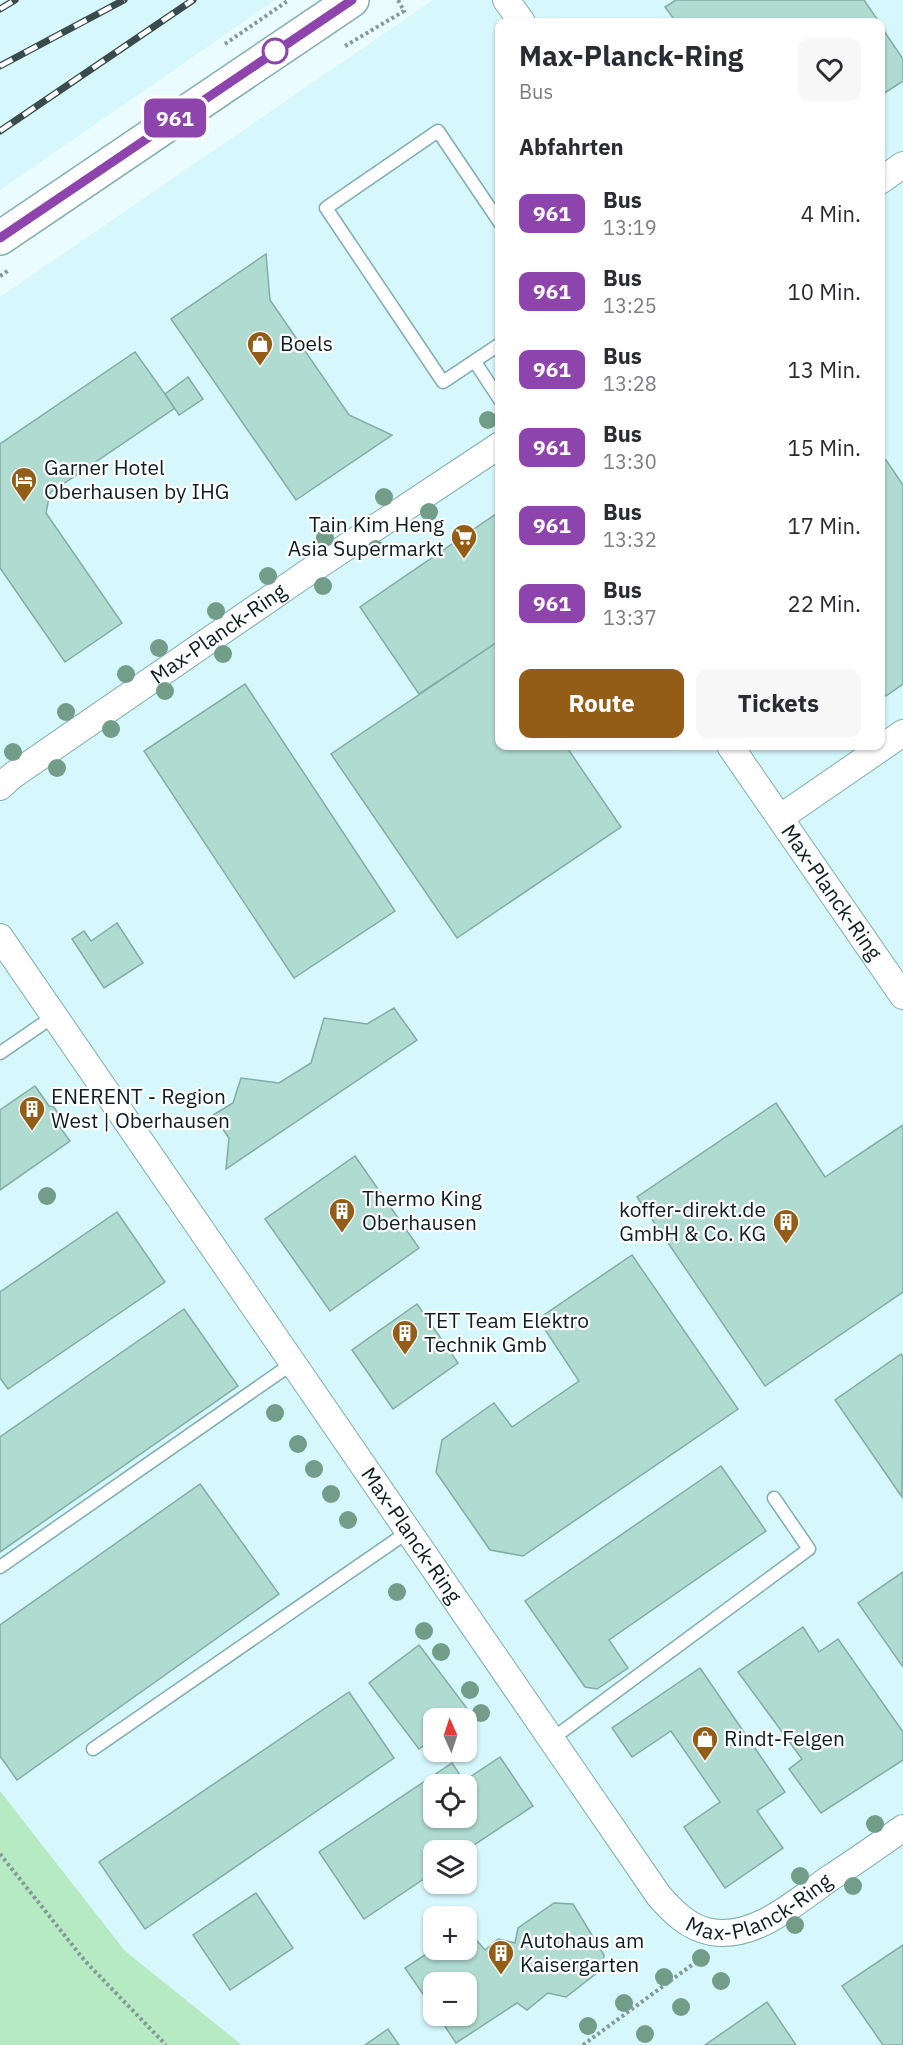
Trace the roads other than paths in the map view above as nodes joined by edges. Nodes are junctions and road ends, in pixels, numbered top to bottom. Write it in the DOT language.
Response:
graph roads {
  1 [pos="351,0"];
  2 [pos="507,0"];
  3 [pos="519,18"];
  4 [pos="903,165"];
  5 [pos="885,178"];
  6 [pos="495,216"];
  7 [pos="0,238"];
  8 [pos="495,348"];
  9 [pos="475,362"];
  10 [pos="495,392"];
  11 [pos="495,448"];
  12 [pos="903,733"];
  13 [pos="885,745"];
  14 [pos="733,750"];
  15 [pos="878,750"];
  16 [pos="0,787"];
  17 [pos="781,817"];
  18 [pos="0,937"];
  19 [pos="903,996"];
  20 [pos="54,1017"];
  21 [pos="0,1053"];
  22 [pos="293,1363"];
  23 [pos="774,1498"];
  24 [pos="409,1531"];
  25 [pos="0,1567"];
  26 [pos="552,1739"];
  27 [pos="93,1749"];
  28 [pos="903,1828"];
  1 -- 7 [label="main road"];
  2 -- 3 [label="street"];
  4 -- 5 [label="street"];
  6 -- 9 [label="lane"];
  8 -- 9 [label="lane"];
  9 -- 10 [label="lane"];
  11 -- 16 [label="street, Max-Planck-Ring"];
  12 -- 13 [label="street, Max-Planck-Ring"];
  14 -- 17 [label="street, Max-Planck-Ring"];
  15 -- 17 [label="street, Max-Planck-Ring"];
  17 -- 19 [label="street, Max-Planck-Ring"];
  18 -- 20 [label="street, Max-Planck-Ring"];
  20 -- 21 [label="lane"];
  20 -- 22 [label="street, Max-Planck-Ring"];
  22 -- 24 [label="street, Max-Planck-Ring"];
  22 -- 25 [label="lane"];
  23 -- 26 [label="lane"];
  24 -- 26 [label="street, Max-Planck-Ring"];
  24 -- 27 [label="lane"];
  26 -- 28 [label="street, Max-Planck-Ring"];
}
